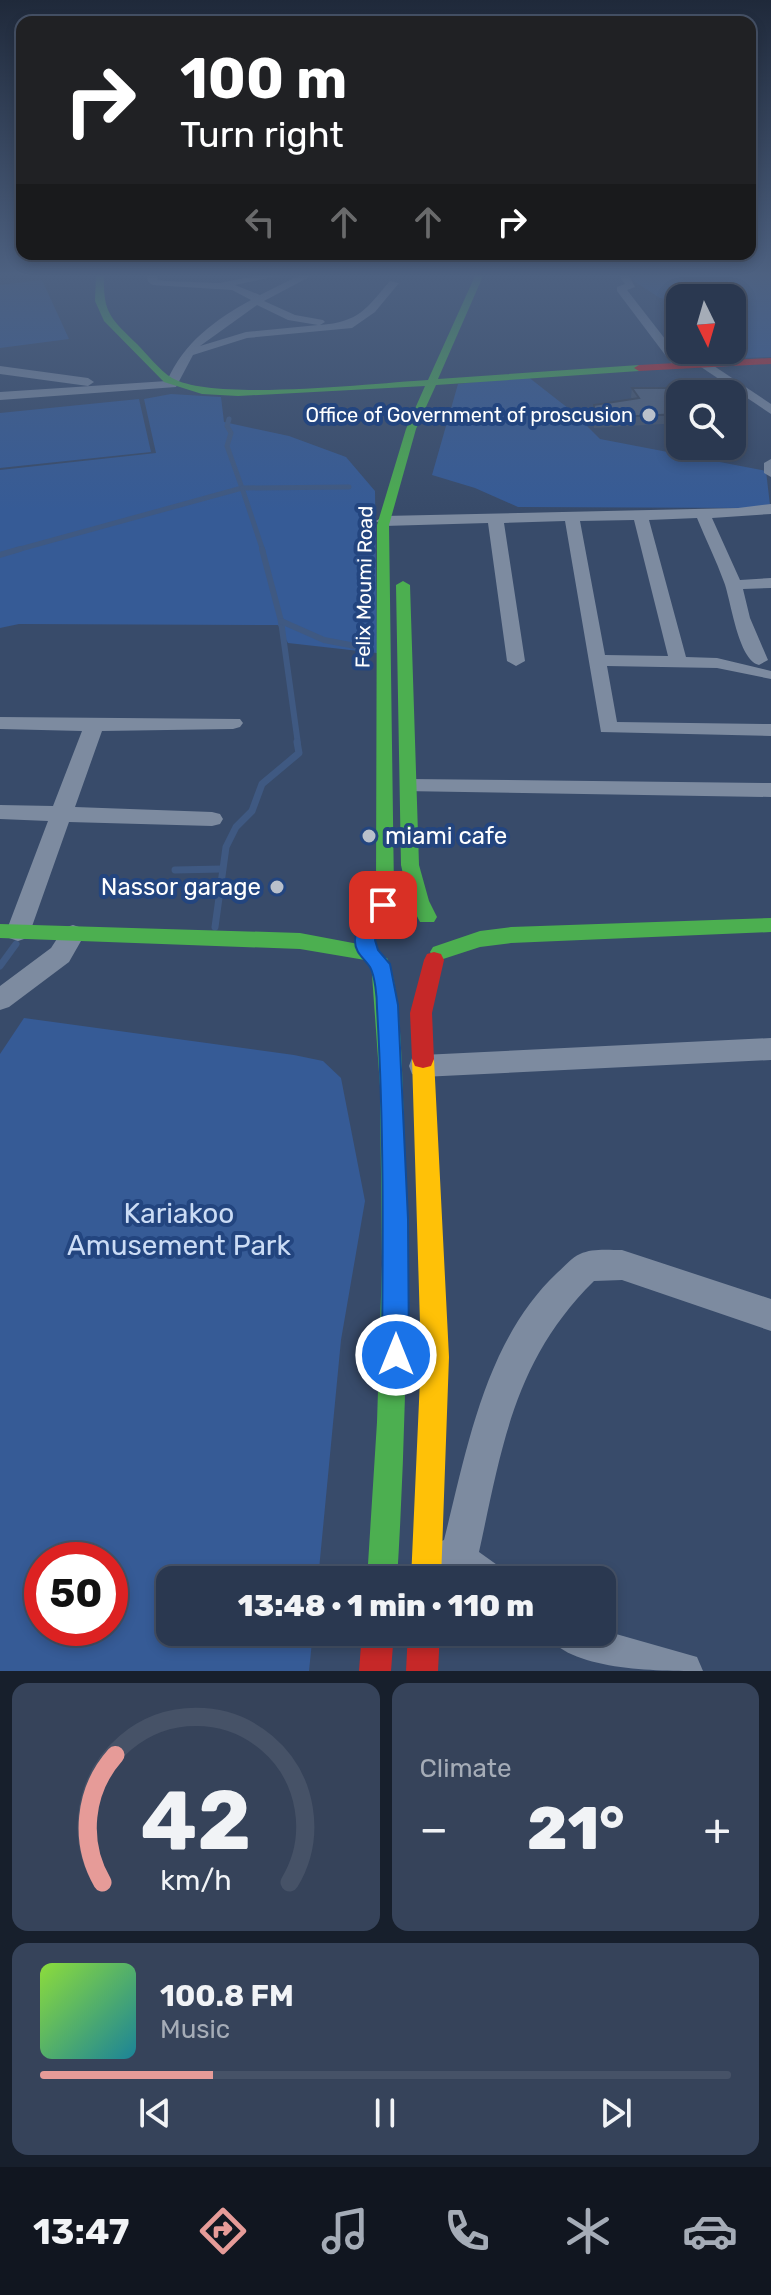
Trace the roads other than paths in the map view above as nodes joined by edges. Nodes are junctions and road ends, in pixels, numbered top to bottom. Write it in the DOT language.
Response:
graph roads {
  1 [pos="142,354"];
  2 [pos="189,354"];
  3 [pos="450,354"];
  4 [pos="671,354"];
  5 [pos="186,355"];
  6 [pos="771,361"];
  7 [pos="746,362"];
  8 [pos="705,364"];
  9 [pos="679,365"];
  10 [pos="0,370"];
  11 [pos="172,384"];
  12 [pos="437,384"];
  13 [pos="116,389"];
  14 [pos="0,396"];
  15 [pos="771,410"];
  16 [pos="771,463"];
  17 [pos="771,473"];
  18 [pos="770,511"];
  19 [pos="640,514"];
  20 [pos="703,514"];
  21 [pos="495,517"];
  22 [pos="572,518"];
  23 [pos="384,521"];
  24 [pos="404,521"];
  25 [pos="403,540"];
  26 [pos="403,570"];
  27 [pos="771,583"];
  28 [pos="734,585"];
  29 [pos="383,633"];
  30 [pos="405,633"];
  31 [pos="596,660"];
  32 [pos="678,660"];
  33 [pos="516,661"];
  34 [pos="767,671"];
  35 [pos="384,718"];
  36 [pos="408,719"];
  37 [pos="0,723"];
  38 [pos="233,723"];
  39 [pos="94,725"];
  40 [pos="771,730"];
  41 [pos="410,786"];
  42 [pos="771,790"];
  43 [pos="0,812"];
  44 [pos="61,813"];
  45 [pos="212,819"];
  46 [pos="439,923"];
  47 [pos="771,925"];
  48 [pos="364,927"];
  49 [pos="9,932"];
  50 [pos="73,934"];
  51 [pos="511,935"];
  52 [pos="300,941"];
  53 [pos="437,956"];
  54 [pos="375,959"];
  55 [pos="0,1000"];
  56 [pos="771,1049"];
  57 [pos="422,1066"];
  58 [pos="771,1315"];
  59 [pos="383,1566"];
  60 [pos="450,1566"];
  61 [pos="451,1566"];
  62 [pos="377,1646"];
  63 [pos="423,1646"];
  64 [pos="587,1646"];
  65 [pos="375,1671"];
  66 [pos="422,1671"];
  67 [pos="683,1671"];
  1 -- 11 [label="main road"];
  2 -- 5 [label="street"];
  3 -- 12 [label="main road, Felix Moumi Road"];
  4 -- 9 [label="street"];
  5 -- 11 [label="street"];
  6 -- 7 [label="main road"];
  8 -- 9 [label="main road"];
  8 -- 15 [label="street"];
  9 -- 12 [label="main road"];
  10 -- 13 [label="street"];
  11 -- 12 [label="main road"];
  11 -- 13 [label="street"];
  12 -- 23 [label="main road, Felix Moumi Road"];
  12 -- 24 [label="main road, Felix Moumi Road"];
  13 -- 14 [label="street"];
  16 -- 17 [label="street"];
  18 -- 20 [label="street"];
  19 -- 20 [label="street"];
  19 -- 22 [label="street"];
  19 -- 32 [label="street"];
  20 -- 28 [label="street"];
  21 -- 22 [label="street"];
  21 -- 24 [label="street"];
  21 -- 33 [label="street"];
  22 -- 31 [label="street"];
  23 -- 24 [label="street"];
  23 -- 29 [label="main road, Felix Moumi Road"];
  24 -- 25 [label="main road, Felix Moumi Road"];
  26 -- 30 [label="main road, Felix Moumi Road"];
  27 -- 28 [label="street"];
  28 -- 34 [label="street"];
  29 -- 30 [label="main road"];
  29 -- 35 [label="main road, Felix Moumi Road"];
  30 -- 36 [label="main road, Felix Moumi Road"];
  31 -- 32 [label="street"];
  31 -- 40 [label="street"];
  32 -- 34 [label="street"];
  35 -- 36 [label="main road"];
  35 -- 48 [label="main road, Felix Moumi Road"];
  36 -- 41 [label="main road, Felix Moumi Road"];
  37 -- 39 [label="street"];
  38 -- 39 [label="street"];
  39 -- 44 [label="street"];
  41 -- 42 [label="street"];
  41 -- 46 [label="main road, Felix Moumi Road"];
  43 -- 44 [label="street"];
  44 -- 45 [label="street"];
  44 -- 49 [label="street"];
  46 -- 48 [label="main road"];
  46 -- 51 [label="main road"];
  46 -- 53 [label="main road"];
  47 -- 51 [label="main road"];
  48 -- 52 [label="main road"];
  48 -- 54 [label="main road"];
  49 -- 50 [label="main road"];
  50 -- 52 [label="main road"];
  50 -- 55 [label="street"];
  51 -- 53 [label="main road"];
  52 -- 54 [label="main road"];
  53 -- 54 [label="main road"];
  53 -- 57 [label="main road"];
  54 -- 59 [label="main road"];
  56 -- 57 [label="street"];
  57 -- 60 [label="main road"];
  58 -- 61 [label="street"];
  62 -- 65 [label="main road"];
  63 -- 66 [label="main road"];
  64 -- 67 [label="street"];
}
